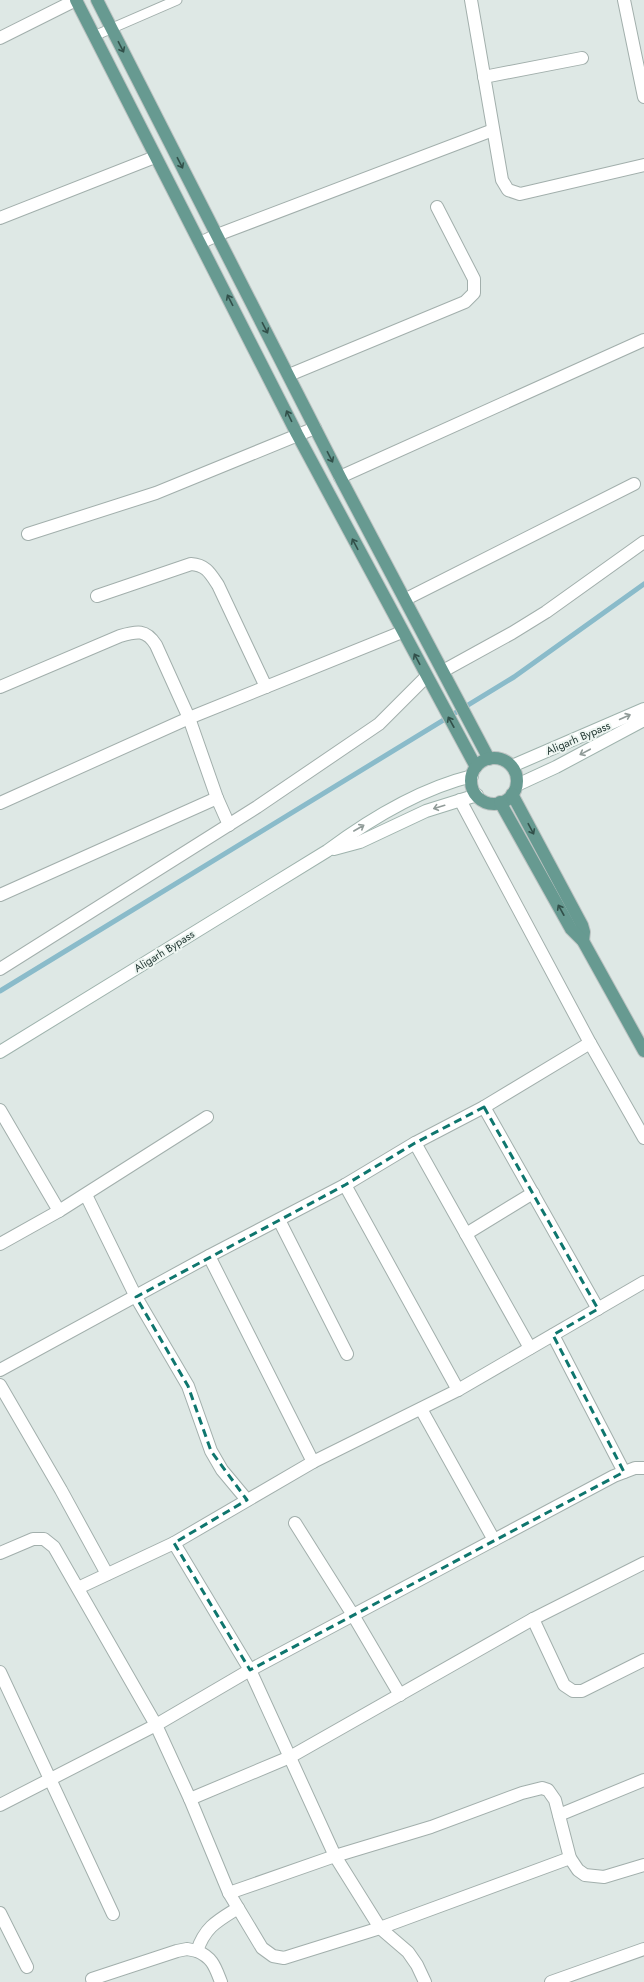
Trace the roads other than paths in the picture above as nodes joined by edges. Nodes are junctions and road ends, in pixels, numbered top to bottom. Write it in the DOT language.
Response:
graph roads {
  1 [pos="76,0"];
  2 [pos="97,0"];
  3 [pos="176,0"];
  4 [pos="471,0"];
  5 [pos="624,0"];
  6 [pos="111,28"];
  7 [pos="94,36"];
  8 [pos="0,38"];
  9 [pos="582,58"];
  10 [pos="484,77"];
  11 [pos="644,97"];
  12 [pos="493,130"];
  13 [pos="155,157"];
  14 [pos="644,166"];
  15 [pos="437,206"];
  16 [pos="0,218"];
  17 [pos="217,235"];
  18 [pos="200,243"];
  19 [pos="644,340"];
  20 [pos="289,375"];
  21 [pos="315,428"];
  22 [pos="297,434"];
  23 [pos="340,477"];
  24 [pos="634,484"];
  25 [pos="28,534"];
  26 [pos="644,542"];
  27 [pos="98,596"];
  28 [pos="406,599"];
  29 [pos="402,632"];
  30 [pos="442,670"];
  31 [pos="426,677"];
  32 [pos="0,687"];
  33 [pos="266,687"];
  34 [pos="644,709"];
  35 [pos="189,718"];
  36 [pos="644,720"];
  37 [pos="489,759"];
  38 [pos="512,766"];
  39 [pos="474,771"];
  40 [pos="514,790"];
  41 [pos="477,795"];
  42 [pos="217,798"];
  43 [pos="460,800"];
  44 [pos="500,802"];
  45 [pos="0,803"];
  46 [pos="229,825"];
  47 [pos="327,851"];
  48 [pos="16,888"];
  49 [pos="0,895"];
  50 [pos="0,902"];
  51 [pos="584,942"];
  52 [pos="0,969"];
  53 [pos="590,1043"];
  54 [pos="644,1051"];
  55 [pos="0,1052"];
  56 [pos="484,1106"];
  57 [pos="0,1110"];
  58 [pos="207,1118"];
  59 [pos="644,1138"];
  60 [pos="415,1143"];
  61 [pos="345,1185"];
  62 [pos="533,1193"];
  63 [pos="86,1195"];
  64 [pos="59,1211"];
  65 [pos="279,1220"];
  66 [pos="466,1234"];
  67 [pos="0,1244"];
  68 [pos="209,1256"];
  69 [pos="644,1282"];
  70 [pos="136,1297"];
  71 [pos="598,1309"];
  72 [pos="552,1335"];
  73 [pos="530,1348"];
  74 [pos="347,1354"];
  75 [pos="0,1370"];
  76 [pos="0,1385"];
  77 [pos="458,1390"];
  78 [pos="421,1408"];
  79 [pos="313,1462"];
  80 [pos="644,1468"];
  81 [pos="624,1472"];
  82 [pos="247,1500"];
  83 [pos="295,1523"];
  84 [pos="494,1540"];
  85 [pos="174,1543"];
  86 [pos="0,1553"];
  87 [pos="644,1563"];
  88 [pos="107,1574"];
  89 [pos="78,1588"];
  90 [pos="353,1615"];
  91 [pos="533,1619"];
  92 [pos="644,1660"];
  93 [pos="250,1670"];
  94 [pos="0,1672"];
  95 [pos="400,1695"];
  96 [pos="156,1725"];
  97 [pos="290,1757"];
  98 [pos="49,1779"];
  99 [pos="644,1780"];
  100 [pos="190,1799"];
  101 [pos="0,1805"];
  102 [pos="559,1815"];
  103 [pos="335,1856"];
  104 [pos="570,1858"];
  105 [pos="644,1865"];
  106 [pos="229,1893"];
  107 [pos="238,1908"];
  108 [pos="0,1913"];
  109 [pos="113,1914"];
  110 [pos="380,1928"];
  111 [pos="644,1949"];
  112 [pos="197,1951"];
  113 [pos="27,1967"];
  114 [pos="92,1979"];
  115 [pos="221,1982"];
  116 [pos="425,1982"];
  117 [pos="551,1982"];
  1 -- 7 [label="main road"];
  1 -- 8 [label="street"];
  2 -- 6 [label="main road"];
  3 -- 6 [label="lane"];
  4 -- 10 [label="street"];
  5 -- 11 [label="street"];
  6 -- 7 [label="lane"];
  6 -- 17 [label="main road, one-way"];
  7 -- 13 [label="main road"];
  9 -- 10 [label="street"];
  10 -- 12 [label="street"];
  12 -- 14 [label="street"];
  12 -- 17 [label="street"];
  13 -- 16 [label="street"];
  13 -- 18 [label="main road"];
  15 -- 20 [label="street"];
  17 -- 18 [label="street"];
  17 -- 20 [label="main road, one-way"];
  22 -- 18 [label="main road, one-way"];
  19 -- 23 [label="street"];
  20 -- 21 [label="main road"];
  21 -- 22 [label="street"];
  21 -- 23 [label="main road, one-way"];
  22 -- 25 [label="street"];
  29 -- 22 [label="main road, one-way"];
  23 -- 28 [label="main road"];
  24 -- 28 [label="street"];
  26 -- 30 [label="street"];
  27 -- 33 [label="street"];
  28 -- 30 [label="main road"];
  31 -- 29 [label="main road, one-way"];
  29 -- 33 [label="street"];
  30 -- 37 [label="main road"];
  39 -- 31 [label="main road, one-way"];
  31 -- 46 [label="street"];
  32 -- 35 [label="street"];
  33 -- 35 [label="street"];
  38 -- 34 [label="street, Aligarh Bypass, one-way"];
  35 -- 42 [label="street"];
  35 -- 45 [label="street"];
  36 -- 40 [label="street, Aligarh Bypass, one-way"];
  37 -- 38 [label="main road"];
  37 -- 39 [label="main road"];
  38 -- 40 [label="main road"];
  39 -- 41 [label="main road"];
  47 -- 39 [label="street, Aligarh Bypass, one-way"];
  40 -- 44 [label="main road"];
  40 -- 51 [label="main road, one-way"];
  41 -- 43 [label="street, Aligarh Bypass"];
  41 -- 44 [label="main road"];
  42 -- 46 [label="street"];
  42 -- 48 [label="street"];
  43 -- 47 [label="street, Aligarh Bypass, one-way"];
  43 -- 53 [label="street"];
  51 -- 44 [label="main road, one-way"];
  46 -- 52 [label="street"];
  47 -- 55 [label="street, Aligarh Bypass"];
  48 -- 49 [label="street"];
  48 -- 50 [label="street"];
  51 -- 54 [label="main road"];
  53 -- 56 [label="street"];
  53 -- 59 [label="street"];
  56 -- 60 [label="street"];
  56 -- 62 [label="street"];
  57 -- 64 [label="street"];
  58 -- 63 [label="street"];
  60 -- 61 [label="street"];
  60 -- 66 [label="street"];
  61 -- 65 [label="street"];
  61 -- 77 [label="street"];
  62 -- 66 [label="street"];
  62 -- 71 [label="street"];
  63 -- 64 [label="street"];
  63 -- 70 [label="street"];
  64 -- 67 [label="street"];
  65 -- 68 [label="street"];
  65 -- 74 [label="street"];
  66 -- 73 [label="street"];
  68 -- 70 [label="street"];
  68 -- 79 [label="street"];
  69 -- 71 [label="street"];
  70 -- 75 [label="street"];
  70 -- 82 [label="street"];
  71 -- 72 [label="street"];
  72 -- 73 [label="street"];
  72 -- 81 [label="street"];
  73 -- 77 [label="street"];
  76 -- 88 [label="street"];
  77 -- 78 [label="street"];
  78 -- 79 [label="street"];
  78 -- 84 [label="street"];
  79 -- 82 [label="street"];
  80 -- 81 [label="street"];
  81 -- 84 [label="street"];
  82 -- 85 [label="street"];
  83 -- 90 [label="street"];
  84 -- 90 [label="street"];
  85 -- 88 [label="street"];
  85 -- 93 [label="street"];
  86 -- 89 [label="street"];
  87 -- 91 [label="street"];
  88 -- 89 [label="street"];
  89 -- 96 [label="street"];
  90 -- 93 [label="street"];
  90 -- 95 [label="street"];
  91 -- 92 [label="street"];
  91 -- 95 [label="street"];
  93 -- 96 [label="street"];
  93 -- 97 [label="street"];
  94 -- 98 [label="street"];
  95 -- 97 [label="street"];
  96 -- 98 [label="street"];
  96 -- 100 [label="street"];
  97 -- 100 [label="street"];
  97 -- 103 [label="street"];
  98 -- 101 [label="street"];
  98 -- 109 [label="street"];
  99 -- 102 [label="street"];
  100 -- 106 [label="street"];
  102 -- 103 [label="street"];
  102 -- 104 [label="street"];
  103 -- 106 [label="street"];
  103 -- 110 [label="street"];
  104 -- 105 [label="street"];
  104 -- 110 [label="street"];
  106 -- 107 [label="street"];
  107 -- 110 [label="street"];
  107 -- 112 [label="street"];
  108 -- 113 [label="street"];
  110 -- 116 [label="street"];
  111 -- 117 [label="street"];
  112 -- 114 [label="street"];
  112 -- 115 [label="street"];
}
